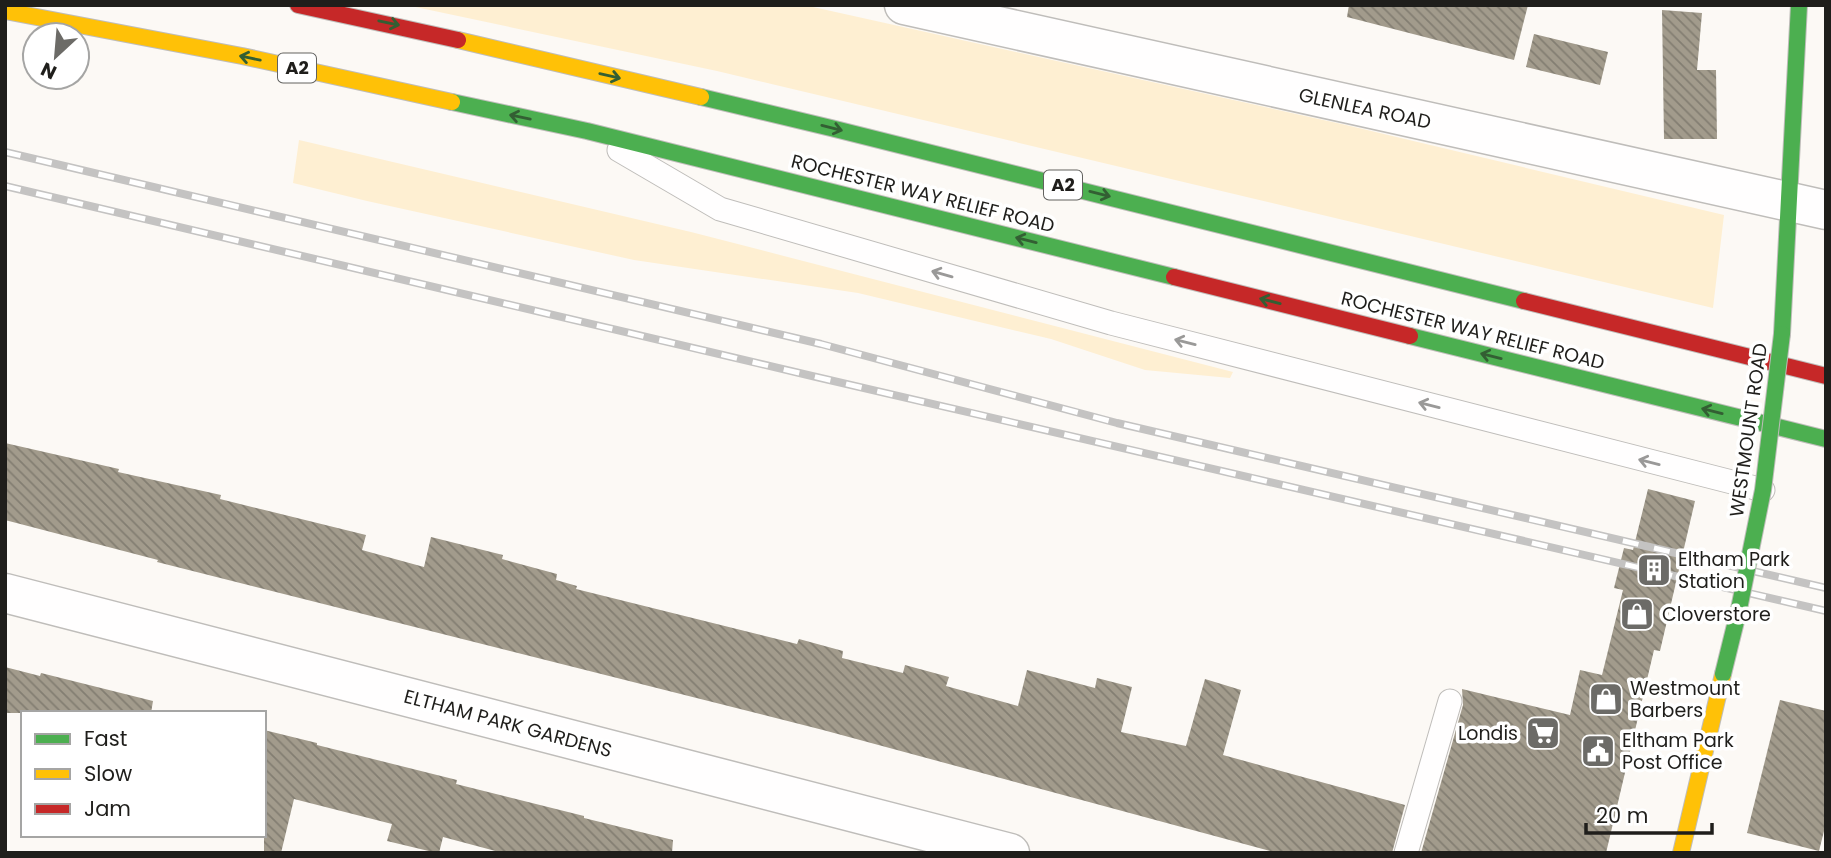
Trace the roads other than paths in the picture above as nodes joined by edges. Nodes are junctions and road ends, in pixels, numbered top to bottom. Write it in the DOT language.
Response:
graph roads {
  1 [pos="298,5"];
  2 [pos="904,5"];
  3 [pos="1799,5"];
  4 [pos="5,11"];
  5 [pos="587,131"];
  6 [pos="1808,206"];
  7 [pos="1826,376"];
  8 [pos="1826,439"];
  9 [pos="1763,490"];
  10 [pos="5,593"];
  11 [pos="1450,701"];
  12 [pos="1010,853"];
  13 [pos="1406,853"];
  14 [pos="1681,853"];
  1 -- 7 [label="main road, A2, one-way"];
  2 -- 6 [label="street, GLENLEA ROAD"];
  3 -- 6 [label="main road, WESTMOUNT ROAD"];
  5 -- 4 [label="main road, ROCHESTER WAY RELIEF ROAD / A2, one-way"];
  8 -- 5 [label="main road, ROCHESTER WAY RELIEF ROAD / A2, one-way"];
  9 -- 5 [label="lane, one-way"];
  6 -- 9 [label="main road, WESTMOUNT ROAD, bridge"];
  9 -- 14 [label="main road, WESTMOUNT ROAD, bridge"];
  10 -- 12 [label="street, ELTHAM PARK GARDENS"];
  11 -- 13 [label="lane"];
}
